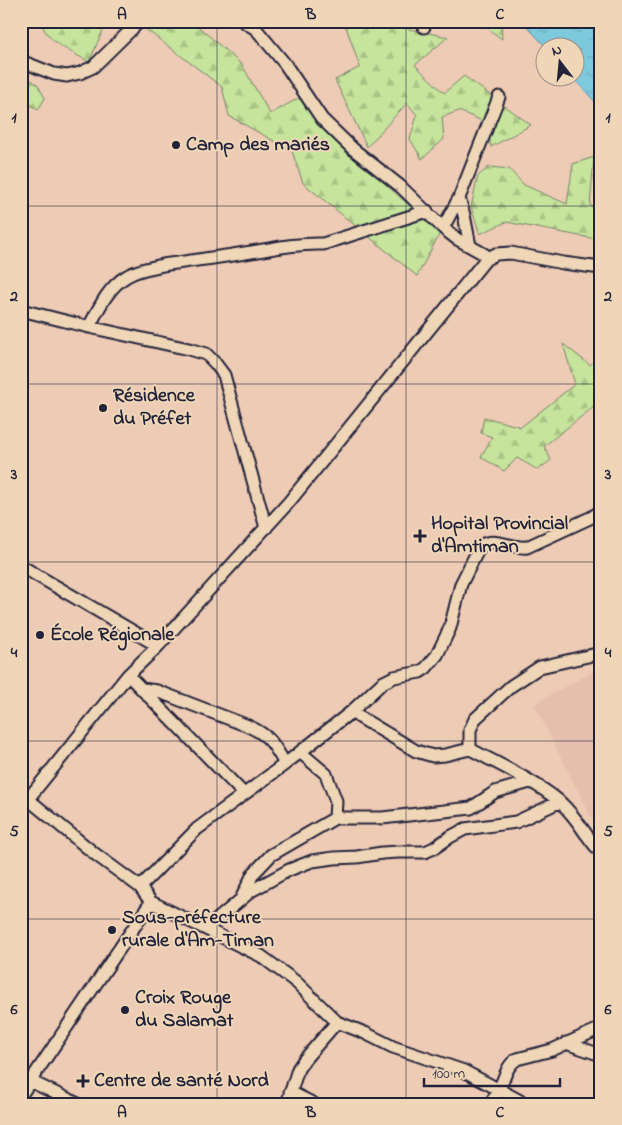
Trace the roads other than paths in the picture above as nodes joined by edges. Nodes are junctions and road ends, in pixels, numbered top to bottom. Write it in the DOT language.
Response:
graph roads {
  1 [pos="140,21"];
  2 [pos="243,21"];
  3 [pos="21,60"];
  4 [pos="500,97"];
  5 [pos="459,198"];
  6 [pos="427,211"];
  7 [pos="443,228"];
  8 [pos="470,246"];
  9 [pos="486,259"];
  10 [pos="601,268"];
  11 [pos="21,310"];
  12 [pos="89,327"];
  13 [pos="598,517"];
  14 [pos="266,528"];
  15 [pos="21,566"];
  16 [pos="158,646"];
  17 [pos="601,652"];
  18 [pos="128,675"];
  19 [pos="142,689"];
  20 [pos="351,712"];
  21 [pos="470,749"];
  22 [pos="300,752"];
  23 [pos="285,764"];
  24 [pos="530,782"];
  25 [pos="244,794"];
  26 [pos="559,802"];
  27 [pos="24,803"];
  28 [pos="335,818"];
  29 [pos="601,852"];
  30 [pos="140,887"];
  31 [pos="239,901"];
  32 [pos="151,902"];
  33 [pos="206,929"];
  34 [pos="337,1022"];
  35 [pos="601,1028"];
  36 [pos="566,1043"];
  37 [pos="601,1054"];
  38 [pos="30,1081"];
  39 [pos="499,1089"];
  40 [pos="290,1092"];
  41 [pos="21,1095"];
  42 [pos="78,1104"];
  43 [pos="287,1104"];
  44 [pos="314,1104"];
  45 [pos="490,1104"];
  46 [pos="526,1104"];
  1 -- 3 [label="street"];
  2 -- 6 [label="street"];
  4 -- 5 [label="street"];
  5 -- 7 [label="street"];
  5 -- 8 [label="street"];
  6 -- 7 [label="street"];
  6 -- 12 [label="street"];
  7 -- 8 [label="street"];
  8 -- 9 [label="street"];
  9 -- 10 [label="street"];
  9 -- 14 [label="street"];
  11 -- 12 [label="street"];
  12 -- 14 [label="street"];
  13 -- 20 [label="street"];
  14 -- 16 [label="street"];
  15 -- 16 [label="street"];
  16 -- 18 [label="street"];
  17 -- 21 [label="street"];
  18 -- 19 [label="street"];
  18 -- 27 [label="street"];
  19 -- 23 [label="street"];
  19 -- 25 [label="street"];
  20 -- 21 [label="street"];
  20 -- 22 [label="street"];
  21 -- 24 [label="street"];
  22 -- 23 [label="street"];
  22 -- 28 [label="street"];
  23 -- 25 [label="street"];
  24 -- 26 [label="street"];
  24 -- 28 [label="street"];
  25 -- 30 [label="street"];
  26 -- 29 [label="street"];
  26 -- 31 [label="street"];
  27 -- 30 [label="street"];
  28 -- 31 [label="street"];
  30 -- 32 [label="street"];
  31 -- 33 [label="street"];
  32 -- 33 [label="street"];
  32 -- 38 [label="street"];
  33 -- 34 [label="street"];
  34 -- 39 [label="street"];
  34 -- 40 [label="street"];
  35 -- 36 [label="street"];
  36 -- 37 [label="street"];
  36 -- 39 [label="street"];
  38 -- 41 [label="street"];
  38 -- 42 [label="street"];
  39 -- 45 [label="street"];
  39 -- 46 [label="street"];
  40 -- 43 [label="street"];
  40 -- 44 [label="street"];
}
